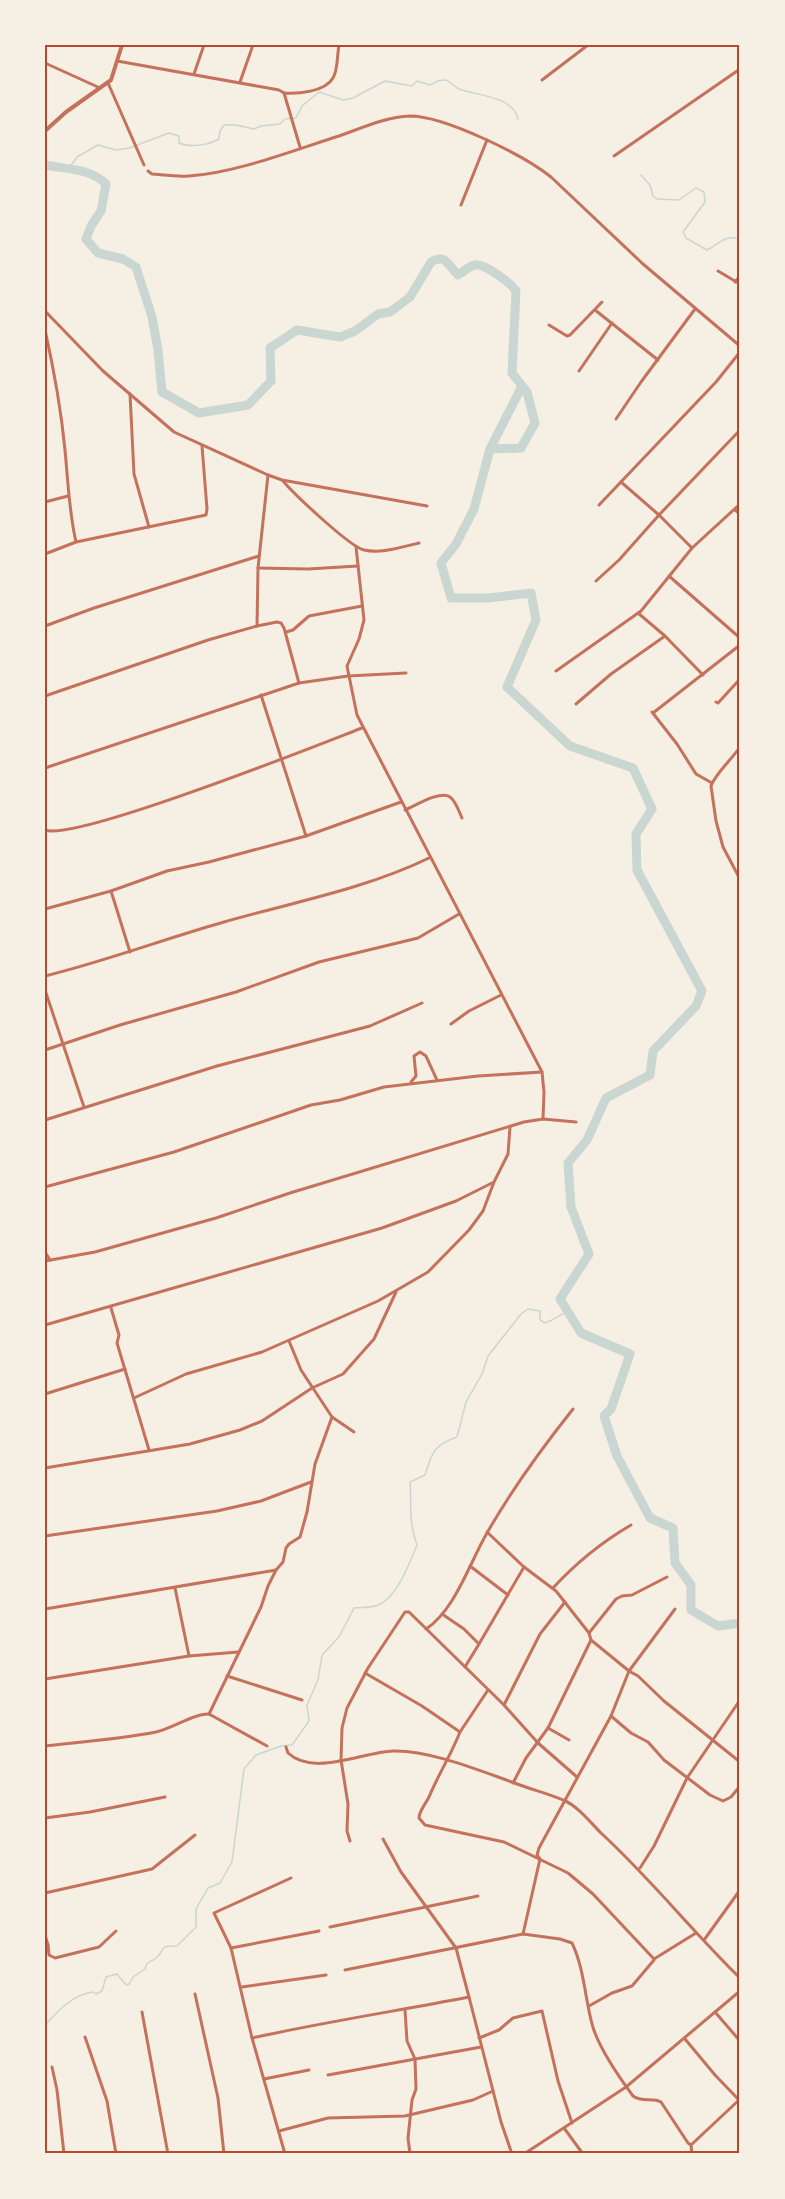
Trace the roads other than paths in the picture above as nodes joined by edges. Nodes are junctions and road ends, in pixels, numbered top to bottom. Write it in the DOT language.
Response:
graph roads {
  1 [pos="122,45"];
  2 [pos="204,45"];
  3 [pos="253,45"];
  4 [pos="339,45"];
  5 [pos="588,45"];
  6 [pos="117,61"];
  7 [pos="45,63"];
  8 [pos="740,69"];
  9 [pos="194,74"];
  10 [pos="542,80"];
  11 [pos="240,82"];
  12 [pos="108,83"];
  13 [pos="100,88"];
  14 [pos="284,93"];
  15 [pos="45,130"];
  16 [pos="487,141"];
  17 [pos="301,148"];
  18 [pos="614,156"];
  19 [pos="144,165"];
  20 [pos="148,171"];
  21 [pos="461,205"];
  22 [pos="717,272"];
  23 [pos="740,276"];
  24 [pos="735,282"];
  25 [pos="740,284"];
  26 [pos="602,302"];
  27 [pos="695,309"];
  28 [pos="595,310"];
  29 [pos="45,311"];
  30 [pos="612,323"];
  31 [pos="549,325"];
  32 [pos="45,330"];
  33 [pos="740,346"];
  34 [pos="740,352"];
  35 [pos="657,360"];
  36 [pos="579,370"];
  37 [pos="130,394"];
  38 [pos="616,419"];
  39 [pos="740,430"];
  40 [pos="202,445"];
  41 [pos="268,475"];
  42 [pos="282,480"];
  43 [pos="621,482"];
  44 [pos="68,496"];
  45 [pos="45,502"];
  46 [pos="740,504"];
  47 [pos="599,505"];
  48 [pos="427,506"];
  49 [pos="735,510"];
  50 [pos="740,514"];
  51 [pos="659,515"];
  52 [pos="149,527"];
  53 [pos="76,542"];
  54 [pos="419,543"];
  55 [pos="356,547"];
  56 [pos="692,548"];
  57 [pos="45,554"];
  58 [pos="259,555"];
  59 [pos="358,566"];
  60 [pos="258,568"];
  61 [pos="668,576"];
  62 [pos="596,581"];
  63 [pos="363,606"];
  64 [pos="638,614"];
  65 [pos="45,626"];
  66 [pos="257,626"];
  67 [pos="286,632"];
  68 [pos="665,636"];
  69 [pos="740,638"];
  70 [pos="740,645"];
  71 [pos="556,671"];
  72 [pos="406,673"];
  73 [pos="704,675"];
  74 [pos="348,676"];
  75 [pos="740,679"];
  76 [pos="299,683"];
  77 [pos="261,695"];
  78 [pos="45,696"];
  79 [pos="716,702"];
  80 [pos="576,704"];
  81 [pos="362,728"];
  82 [pos="740,747"];
  83 [pos="280,759"];
  84 [pos="45,768"];
  85 [pos="712,783"];
  86 [pos="401,802"];
  87 [pos="405,810"];
  88 [pos="462,818"];
  89 [pos="45,830"];
  90 [pos="306,837"];
  91 [pos="429,858"];
  92 [pos="740,879"];
  93 [pos="111,891"];
  94 [pos="45,909"];
  95 [pos="459,914"];
  96 [pos="130,952"];
  97 [pos="45,976"];
  98 [pos="45,990"];
  99 [pos="501,995"];
  100 [pos="422,1003"];
  101 [pos="451,1024"];
  102 [pos="63,1044"];
  103 [pos="45,1050"];
  104 [pos="542,1072"];
  105 [pos="437,1080"];
  106 [pos="411,1082"];
  107 [pos="84,1107"];
  108 [pos="543,1119"];
  109 [pos="45,1120"];
  110 [pos="576,1122"];
  111 [pos="510,1126"];
  112 [pos="494,1182"];
  113 [pos="45,1187"];
  114 [pos="45,1251"];
  115 [pos="50,1260"];
  116 [pos="45,1262"];
  117 [pos="397,1291"];
  118 [pos="111,1307"];
  119 [pos="45,1325"];
  120 [pos="288,1340"];
  121 [pos="125,1369"];
  122 [pos="312,1388"];
  123 [pos="45,1394"];
  124 [pos="134,1398"];
  125 [pos="573,1409"];
  126 [pos="332,1417"];
  127 [pos="354,1432"];
  128 [pos="149,1450"];
  129 [pos="45,1468"];
  130 [pos="311,1482"];
  131 [pos="632,1525"];
  132 [pos="487,1532"];
  133 [pos="45,1536"];
  134 [pos="470,1566"];
  135 [pos="524,1567"];
  136 [pos="276,1570"];
  137 [pos="667,1577"];
  138 [pos="175,1588"];
  139 [pos="553,1588"];
  140 [pos="508,1595"];
  141 [pos="565,1602"];
  142 [pos="45,1609"];
  143 [pos="675,1609"];
  144 [pos="442,1614"];
  145 [pos="426,1629"];
  146 [pos="589,1633"];
  147 [pos="591,1640"];
  148 [pos="479,1644"];
  149 [pos="238,1652"];
  150 [pos="189,1656"];
  151 [pos="465,1667"];
  152 [pos="629,1671"];
  153 [pos="365,1673"];
  154 [pos="227,1676"];
  155 [pos="45,1679"];
  156 [pos="488,1690"];
  157 [pos="302,1700"];
  158 [pos="740,1700"];
  159 [pos="504,1705"];
  160 [pos="209,1714"];
  161 [pos="611,1716"];
  162 [pos="548,1728"];
  163 [pos="459,1732"];
  164 [pos="569,1740"];
  165 [pos="714,1740"];
  166 [pos="538,1743"];
  167 [pos="45,1746"];
  168 [pos="267,1746"];
  169 [pos="286,1748"];
  170 [pos="340,1760"];
  171 [pos="447,1761"];
  172 [pos="740,1762"];
  173 [pos="577,1777"];
  174 [pos="687,1778"];
  175 [pos="513,1783"];
  176 [pos="740,1786"];
  177 [pos="165,1797"];
  178 [pos="566,1801"];
  179 [pos="45,1818"];
  180 [pos="195,1835"];
  181 [pos="383,1839"];
  182 [pos="350,1841"];
  183 [pos="540,1859"];
  184 [pos="639,1869"];
  185 [pos="291,1878"];
  186 [pos="740,1890"];
  187 [pos="45,1893"];
  188 [pos="478,1896"];
  189 [pos="425,1906"];
  190 [pos="330,1927"];
  191 [pos="116,1931"];
  192 [pos="319,1931"];
  193 [pos="696,1933"];
  194 [pos="523,1934"];
  195 [pos="45,1935"];
  196 [pos="704,1940"];
  197 [pos="46,1946"];
  198 [pos="231,1948"];
  199 [pos="456,1948"];
  200 [pos="654,1959"];
  201 [pos="345,1970"];
  202 [pos="326,1975"];
  203 [pos="740,1978"];
  204 [pos="242,1988"];
  205 [pos="740,1991"];
  206 [pos="195,1994"];
  207 [pos="469,1997"];
  208 [pos="589,2007"];
  209 [pos="405,2010"];
  210 [pos="142,2012"];
  211 [pos="715,2012"];
  212 [pos="85,2037"];
  213 [pos="252,2038"];
  214 [pos="479,2038"];
  215 [pos="685,2039"];
  216 [pos="740,2041"];
  217 [pos="482,2047"];
  218 [pos="415,2060"];
  219 [pos="52,2067"];
  220 [pos="309,2070"];
  221 [pos="328,2075"];
  222 [pos="264,2079"];
  223 [pos="626,2087"];
  224 [pos="493,2091"];
  225 [pos="739,2099"];
  226 [pos="411,2115"];
  227 [pos="573,2123"];
  228 [pos="564,2128"];
  229 [pos="279,2131"];
  230 [pos="692,2145"];
  231 [pos="64,2154"];
  232 [pos="116,2154"];
  233 [pos="168,2154"];
  234 [pos="224,2154"];
  235 [pos="285,2154"];
  236 [pos="410,2154"];
  237 [pos="512,2154"];
  238 [pos="524,2154"];
  239 [pos="583,2154"];
  240 [pos="692,2154"];
  1 -- 6 [label="street"];
  2 -- 9 [label="street"];
  3 -- 11 [label="street"];
  4 -- 14 [label="street"];
  5 -- 10 [label="street"];
  6 -- 9 [label="street"];
  6 -- 12 [label="street"];
  7 -- 13 [label="street"];
  8 -- 18 [label="street"];
  9 -- 11 [label="street"];
  11 -- 14 [label="street"];
  12 -- 13 [label="street"];
  12 -- 19 [label="street"];
  13 -- 15 [label="street"];
  14 -- 17 [label="street"];
  16 -- 17 [label="street"];
  16 -- 21 [label="street"];
  16 -- 27 [label="street"];
  17 -- 20 [label="street"];
  22 -- 24 [label="street"];
  23 -- 24 [label="street"];
  24 -- 25 [label="street"];
  26 -- 28 [label="street"];
  27 -- 33 [label="street"];
  27 -- 35 [label="street"];
  28 -- 30 [label="street"];
  28 -- 31 [label="street"];
  29 -- 37 [label="street"];
  30 -- 35 [label="street"];
  30 -- 36 [label="street"];
  32 -- 44 [label="street"];
  34 -- 43 [label="street"];
  35 -- 38 [label="street"];
  37 -- 40 [label="street"];
  37 -- 52 [label="street"];
  39 -- 51 [label="street"];
  40 -- 41 [label="street"];
  40 -- 52 [label="street"];
  41 -- 42 [label="street"];
  41 -- 58 [label="street"];
  42 -- 48 [label="street"];
  42 -- 55 [label="street"];
  43 -- 47 [label="street"];
  43 -- 51 [label="street"];
  44 -- 45 [label="street"];
  44 -- 53 [label="street"];
  46 -- 49 [label="street"];
  49 -- 50 [label="street"];
  49 -- 56 [label="street"];
  51 -- 56 [label="street"];
  51 -- 62 [label="street"];
  52 -- 53 [label="street"];
  53 -- 57 [label="street"];
  54 -- 55 [label="street"];
  55 -- 59 [label="street"];
  56 -- 61 [label="street"];
  58 -- 60 [label="street"];
  58 -- 65 [label="street"];
  59 -- 60 [label="street"];
  59 -- 63 [label="street"];
  60 -- 66 [label="street"];
  61 -- 64 [label="street"];
  61 -- 69 [label="street"];
  63 -- 67 [label="street"];
  63 -- 74 [label="street"];
  64 -- 68 [label="street"];
  64 -- 71 [label="street"];
  66 -- 67 [label="street"];
  66 -- 78 [label="street"];
  67 -- 76 [label="street"];
  68 -- 73 [label="street"];
  68 -- 80 [label="street"];
  70 -- 73 [label="street"];
  72 -- 74 [label="street"];
  73 -- 85 [label="street"];
  74 -- 76 [label="street"];
  74 -- 81 [label="street"];
  75 -- 79 [label="street"];
  76 -- 77 [label="street"];
  77 -- 83 [label="street"];
  77 -- 84 [label="street"];
  81 -- 83 [label="street"];
  81 -- 86 [label="street"];
  82 -- 85 [label="street"];
  83 -- 89 [label="street"];
  83 -- 90 [label="street"];
  85 -- 92 [label="street"];
  86 -- 87 [label="street"];
  86 -- 90 [label="street"];
  87 -- 88 [label="street"];
  87 -- 91 [label="street"];
  90 -- 93 [label="street"];
  91 -- 95 [label="street"];
  91 -- 96 [label="street"];
  93 -- 94 [label="street"];
  93 -- 96 [label="street"];
  95 -- 99 [label="street"];
  95 -- 102 [label="street"];
  96 -- 97 [label="street"];
  98 -- 102 [label="street"];
  99 -- 101 [label="street"];
  99 -- 104 [label="street"];
  100 -- 107 [label="street"];
  102 -- 103 [label="street"];
  102 -- 107 [label="street"];
  104 -- 105 [label="street"];
  104 -- 108 [label="street"];
  105 -- 106 [label="street"];
  105 -- 106 [label="street"];
  106 -- 113 [label="street"];
  107 -- 109 [label="street"];
  108 -- 110 [label="street"];
  108 -- 111 [label="street"];
  111 -- 112 [label="street"];
  111 -- 115 [label="street"];
  112 -- 117 [label="street"];
  112 -- 118 [label="street"];
  114 -- 115 [label="street"];
  115 -- 116 [label="street"];
  117 -- 120 [label="street"];
  117 -- 122 [label="street"];
  118 -- 119 [label="street"];
  118 -- 121 [label="street"];
  120 -- 122 [label="street"];
  120 -- 124 [label="street"];
  121 -- 123 [label="street"];
  121 -- 124 [label="street"];
  122 -- 126 [label="street"];
  122 -- 128 [label="street"];
  124 -- 128 [label="street"];
  125 -- 132 [label="street"];
  126 -- 127 [label="street"];
  126 -- 130 [label="street"];
  128 -- 129 [label="street"];
  130 -- 133 [label="street"];
  130 -- 136 [label="street"];
  131 -- 139 [label="street"];
  132 -- 134 [label="street"];
  132 -- 135 [label="street"];
  134 -- 140 [label="street"];
  134 -- 144 [label="street"];
  135 -- 139 [label="street"];
  135 -- 140 [label="street"];
  136 -- 138 [label="street"];
  136 -- 149 [label="street"];
  137 -- 146 [label="street"];
  138 -- 142 [label="street"];
  138 -- 150 [label="street"];
  139 -- 141 [label="street"];
  140 -- 148 [label="street"];
  141 -- 146 [label="street"];
  141 -- 159 [label="street"];
  143 -- 152 [label="street"];
  144 -- 145 [label="street"];
  144 -- 148 [label="street"];
  145 -- 151 [label="street"];
  145 -- 153 [label="street"];
  146 -- 147 [label="street"];
  147 -- 152 [label="street"];
  147 -- 162 [label="street"];
  148 -- 151 [label="street"];
  149 -- 150 [label="street"];
  149 -- 154 [label="street"];
  150 -- 155 [label="street"];
  151 -- 156 [label="street"];
  152 -- 161 [label="street"];
  152 -- 165 [label="street"];
  153 -- 163 [label="street"];
  153 -- 170 [label="street"];
  154 -- 157 [label="street"];
  154 -- 160 [label="street"];
  156 -- 159 [label="street"];
  156 -- 163 [label="street"];
  158 -- 165 [label="street"];
  159 -- 166 [label="street"];
  160 -- 167 [label="street"];
  160 -- 168 [label="street"];
  161 -- 173 [label="street"];
  161 -- 174 [label="street"];
  162 -- 164 [label="street"];
  162 -- 166 [label="street"];
  163 -- 171 [label="street"];
  165 -- 172 [label="street"];
  165 -- 174 [label="street"];
  166 -- 173 [label="street"];
  166 -- 175 [label="street"];
  169 -- 170 [label="street"];
  170 -- 171 [label="street"];
  170 -- 182 [label="street"];
  171 -- 175 [label="street"];
  171 -- 183 [label="street"];
  173 -- 178 [label="street"];
  174 -- 176 [label="street"];
  174 -- 184 [label="street"];
  175 -- 178 [label="street"];
  177 -- 179 [label="street"];
  178 -- 183 [label="street"];
  178 -- 184 [label="street"];
  180 -- 187 [label="street"];
  181 -- 189 [label="street"];
  183 -- 194 [label="street"];
  183 -- 200 [label="street"];
  184 -- 193 [label="street"];
  185 -- 198 [label="street"];
  186 -- 196 [label="street"];
  188 -- 189 [label="street"];
  189 -- 190 [label="street"];
  189 -- 199 [label="street"];
  191 -- 197 [label="street"];
  192 -- 198 [label="street"];
  193 -- 196 [label="street"];
  193 -- 200 [label="street"];
  194 -- 199 [label="street"];
  194 -- 208 [label="street"];
  195 -- 197 [label="street"];
  196 -- 203 [label="street"];
  198 -- 204 [label="street"];
  199 -- 201 [label="street"];
  199 -- 207 [label="street"];
  200 -- 208 [label="street"];
  202 -- 204 [label="street"];
  204 -- 213 [label="street"];
  205 -- 211 [label="street"];
  206 -- 234 [label="street"];
  207 -- 209 [label="street"];
  207 -- 214 [label="street"];
  208 -- 223 [label="street"];
  209 -- 213 [label="street"];
  209 -- 218 [label="street"];
  210 -- 233 [label="street"];
  211 -- 215 [label="street"];
  211 -- 216 [label="street"];
  212 -- 232 [label="street"];
  213 -- 222 [label="street"];
  214 -- 217 [label="street"];
  214 -- 227 [label="street"];
  215 -- 223 [label="street"];
  215 -- 225 [label="street"];
  217 -- 218 [label="street"];
  217 -- 224 [label="street"];
  218 -- 221 [label="street"];
  218 -- 226 [label="street"];
  219 -- 231 [label="street"];
  220 -- 222 [label="street"];
  222 -- 229 [label="street"];
  223 -- 227 [label="street"];
  223 -- 230 [label="street"];
  224 -- 226 [label="street"];
  224 -- 237 [label="street"];
  225 -- 230 [label="street"];
  226 -- 229 [label="street"];
  226 -- 236 [label="street"];
  227 -- 228 [label="street"];
  228 -- 238 [label="street"];
  228 -- 239 [label="street"];
  229 -- 235 [label="street"];
  230 -- 240 [label="street"];
}
